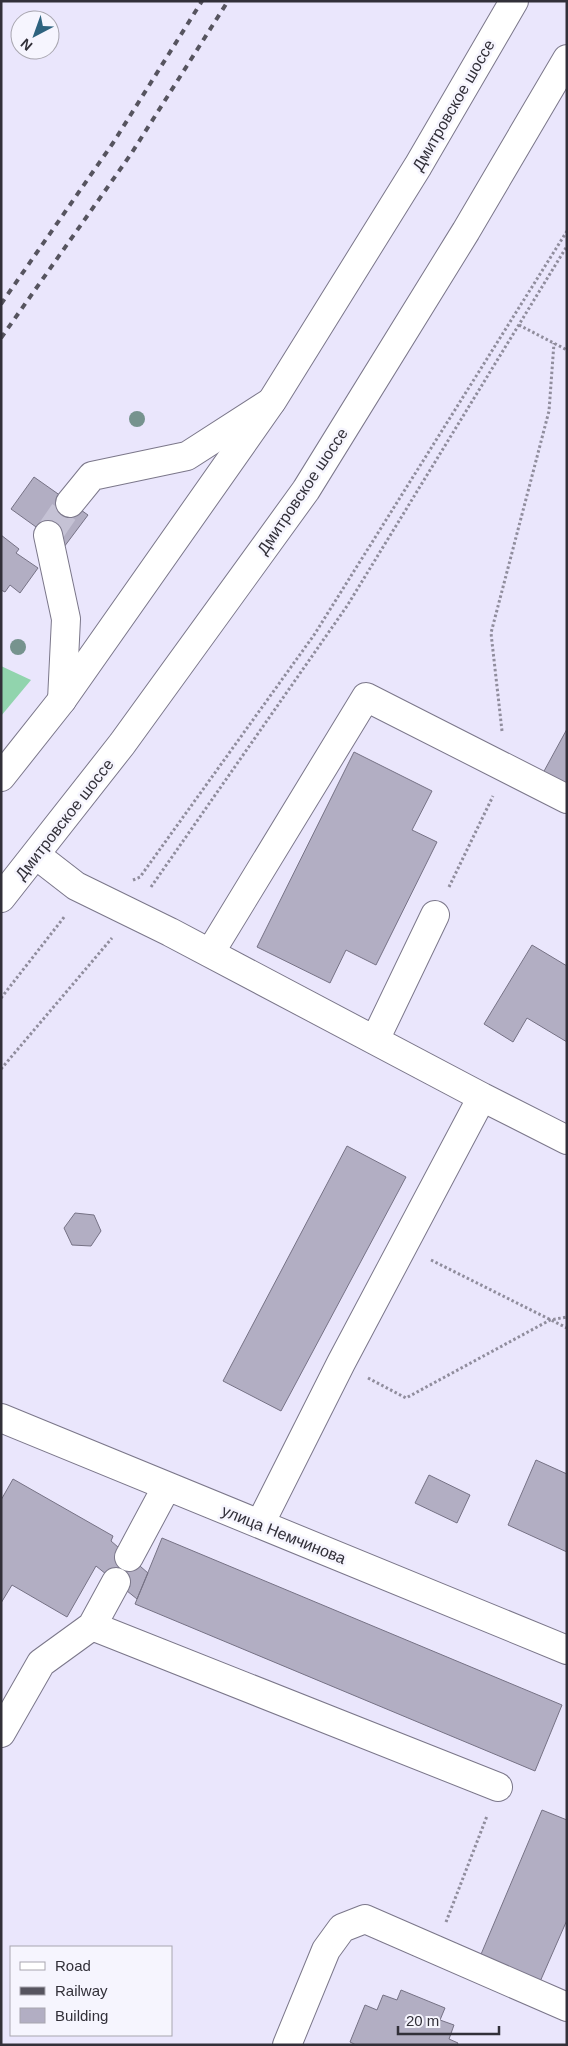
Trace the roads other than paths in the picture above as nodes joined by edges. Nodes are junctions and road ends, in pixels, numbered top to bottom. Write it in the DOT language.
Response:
graph roads {
  1 [pos="514,1"];
  2 [pos="567,59"];
  3 [pos="272,402"];
  4 [pos="70,503"];
  5 [pos="48,535"];
  6 [pos="62,700"];
  7 [pos="1,777"];
  8 [pos="567,799"];
  9 [pos="36,855"];
  10 [pos="1,898"];
  11 [pos="436,915"];
  12 [pos="210,953"];
  13 [pos="375,1040"];
  14 [pos="482,1097"];
  15 [pos="567,1140"];
  16 [pos="3,1423"];
  17 [pos="167,1486"];
  18 [pos="260,1524"];
  19 [pos="129,1557"];
  20 [pos="116,1582"];
  21 [pos="92,1626"];
  22 [pos="567,1650"];
  23 [pos="1,1733"];
  24 [pos="498,1787"];
  25 [pos="567,2007"];
  26 [pos="287,2045"];
  1 -- 3 [label="main road, Дмитровское шоссе"];
  2 -- 9 [label="main road, Дмитровское шоссе"];
  3 -- 4 [label="main road"];
  3 -- 6 [label="main road, Дмитровское шоссе"];
  5 -- 6 [label="main road"];
  6 -- 7 [label="main road, Дмитровское шоссе"];
  8 -- 12 [label="main road"];
  9 -- 10 [label="main road, Дмитровское шоссе"];
  9 -- 12 [label="main road"];
  11 -- 13 [label="main road"];
  12 -- 13 [label="main road"];
  13 -- 14 [label="main road"];
  14 -- 15 [label="main road"];
  14 -- 18 [label="main road"];
  16 -- 17 [label="main road, улица Немчинова"];
  17 -- 18 [label="main road, улица Немчинова"];
  17 -- 19 [label="main road"];
  18 -- 22 [label="main road, улица Немчинова"];
  20 -- 21 [label="main road"];
  21 -- 23 [label="main road"];
  21 -- 24 [label="main road"];
  25 -- 26 [label="main road"];
}
